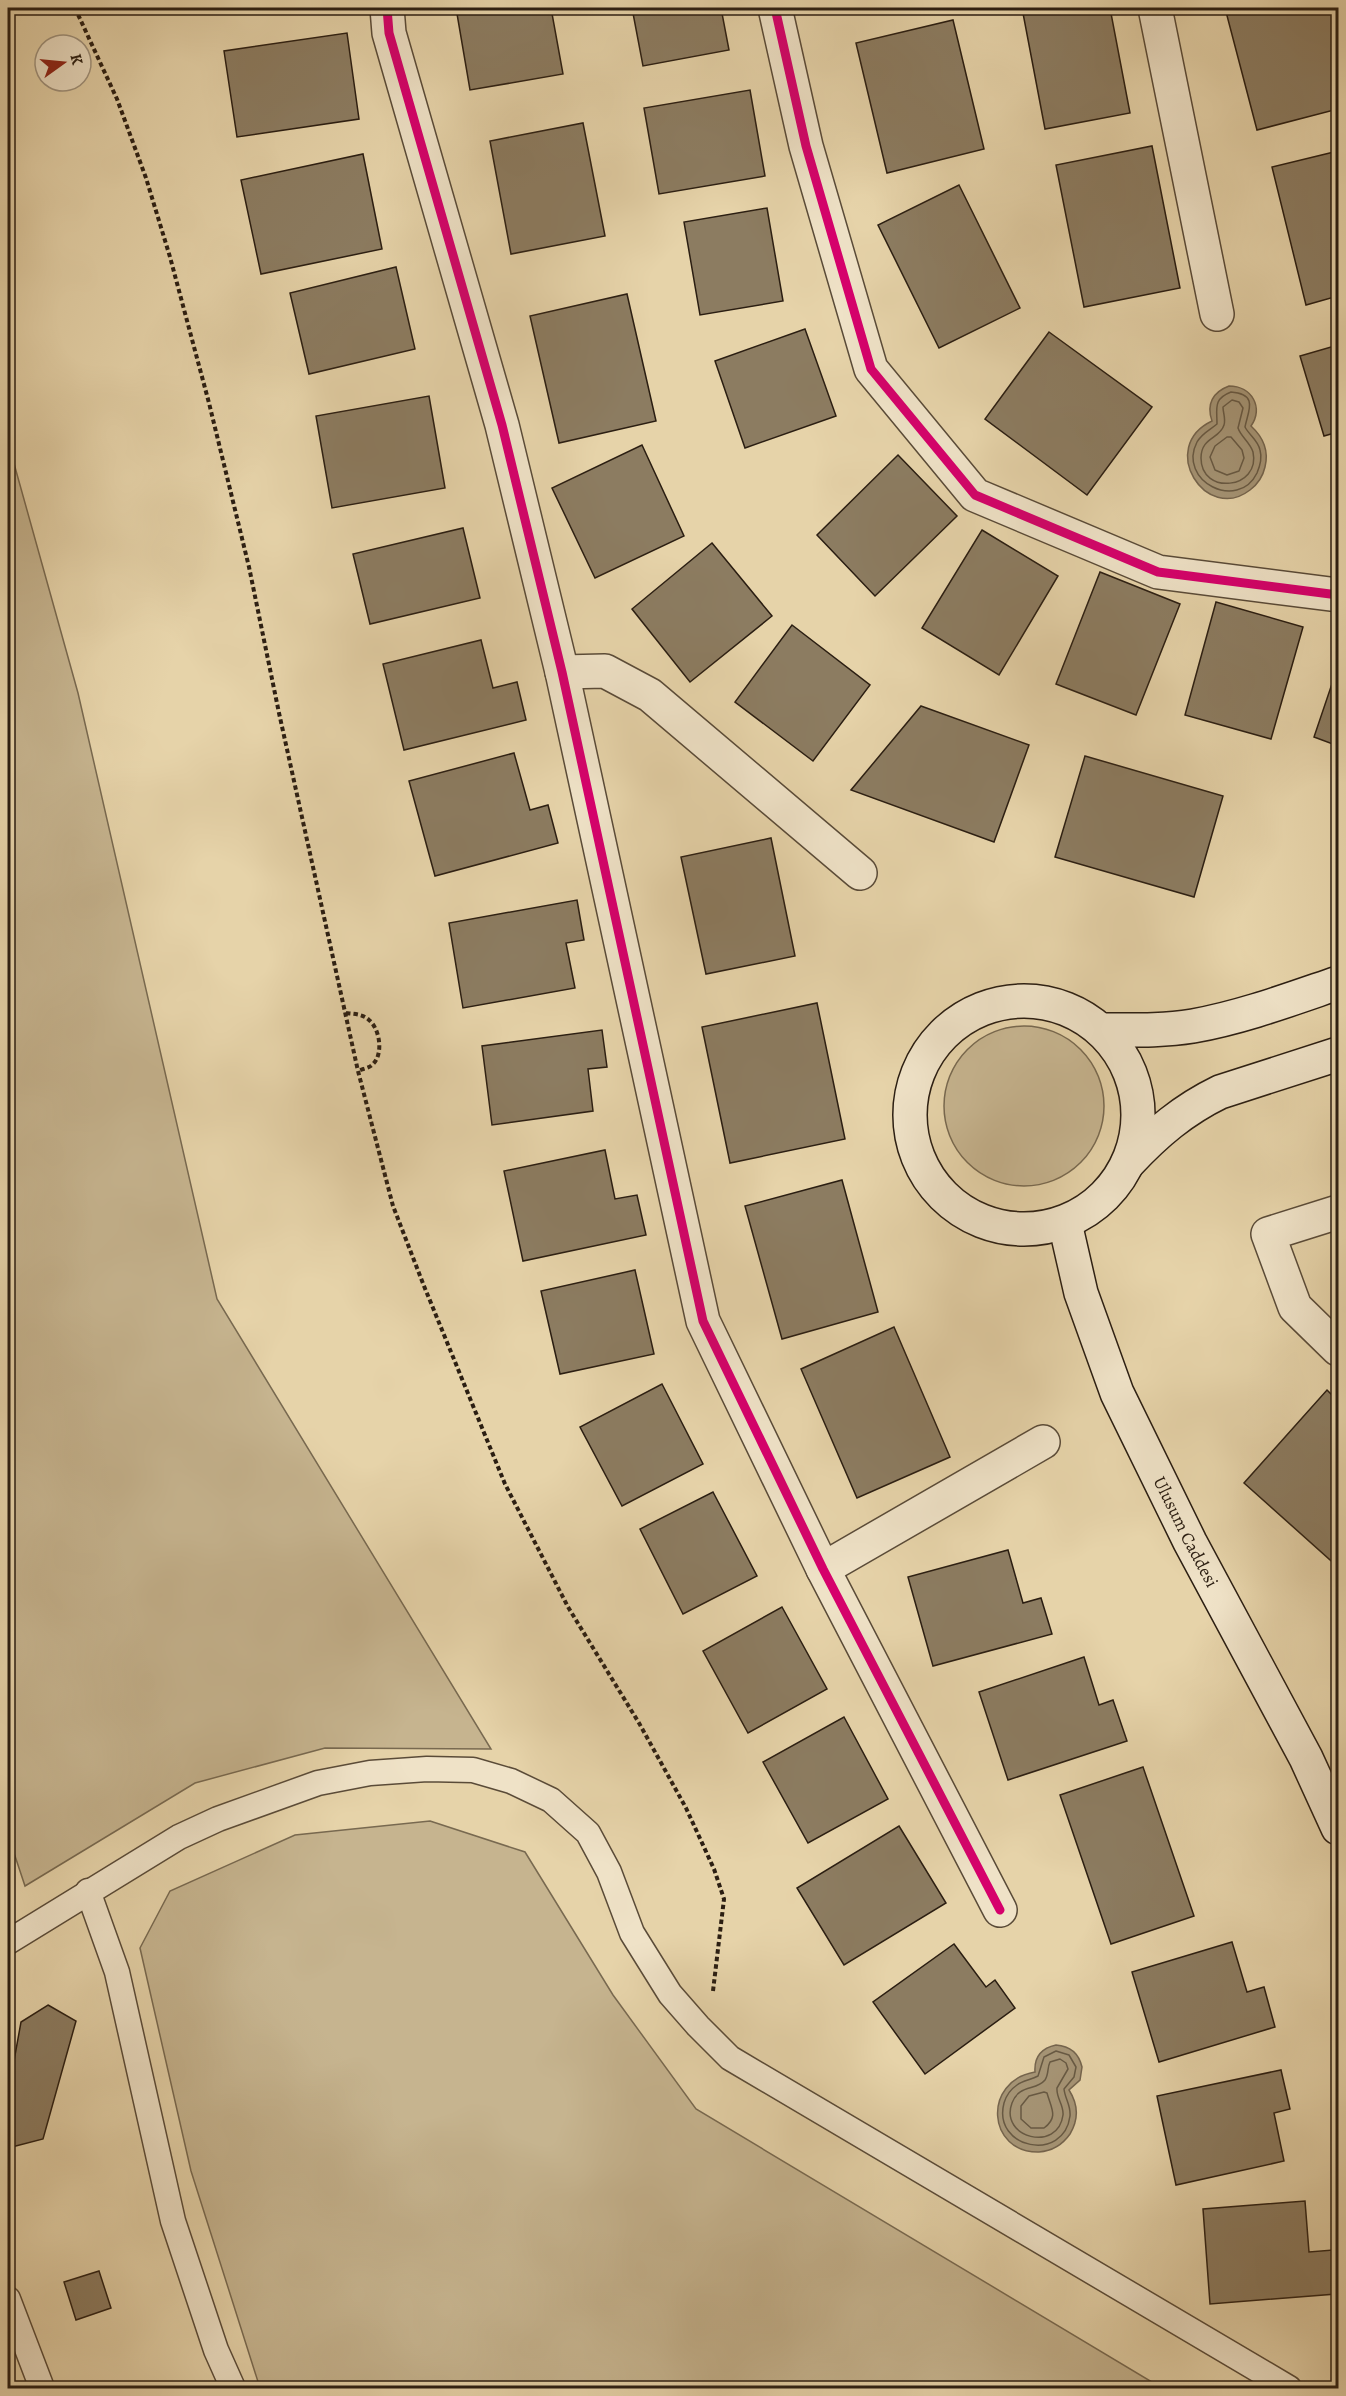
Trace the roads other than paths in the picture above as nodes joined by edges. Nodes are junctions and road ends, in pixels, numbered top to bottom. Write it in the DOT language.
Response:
graph roads {
  1 [pos="387,8"];
  2 [pos="775,8"];
  3 [pos="1155,8"];
  4 [pos="1216,314"];
  5 [pos="1338,595"];
  6 [pos="562,672"];
  7 [pos="860,873"];
  8 [pos="1338,983"];
  9 [pos="1101,1030"];
  10 [pos="1338,1054"];
  11 [pos="1126,1164"];
  12 [pos="1338,1212"];
  13 [pos="1065,1223"];
  14 [pos="1338,1349"];
  15 [pos="1043,1442"];
  16 [pos="822,1569"];
  17 [pos="1338,1828"];
  18 [pos="88,1891"];
  19 [pos="1000,1910"];
  20 [pos="8,1942"];
  21 [pos="8,2299"];
  22 [pos="42,2388"];
  23 [pos="232,2388"];
  24 [pos="1289,2388"];
  1 -- 6 [label="street"];
  2 -- 5 [label="street"];
  3 -- 4 [label="street"];
  6 -- 7 [label="street"];
  6 -- 16 [label="street"];
  8 -- 9 [label="street"];
  9 -- 11 [label="street"];
  9 -- 13 [label="street"];
  10 -- 11 [label="street"];
  11 -- 13 [label="street"];
  12 -- 14 [label="street"];
  13 -- 17 [label="street, Ulusum Caddesi"];
  15 -- 16 [label="street"];
  16 -- 19 [label="street"];
  18 -- 20 [label="lane"];
  18 -- 23 [label="lane"];
  18 -- 24 [label="lane"];
  21 -- 22 [label="lane"];
}
